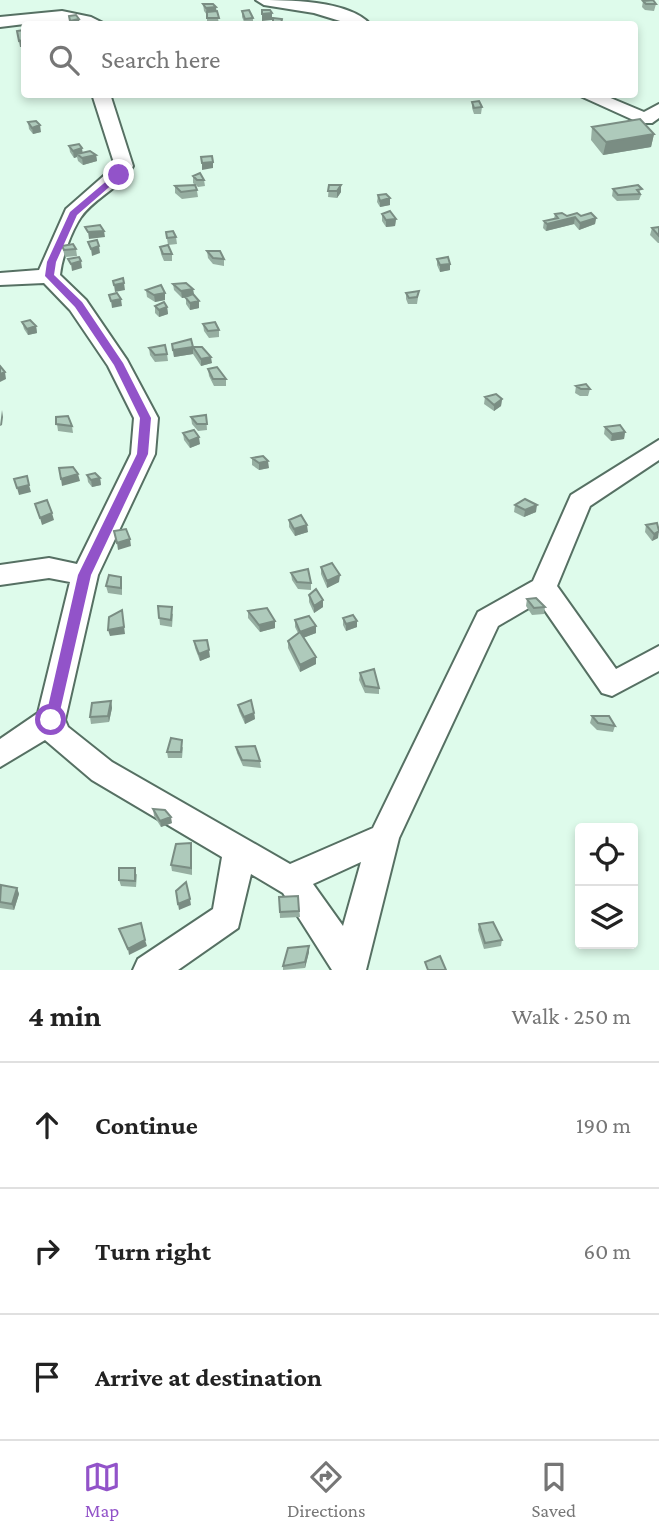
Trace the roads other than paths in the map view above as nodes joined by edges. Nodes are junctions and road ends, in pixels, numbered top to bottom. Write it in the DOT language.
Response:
graph roads {
  1 [pos="264,0"];
  2 [pos="37,4"];
  3 [pos="88,21"];
  4 [pos="356,21"];
  5 [pos="0,22"];
  6 [pos="102,98"];
  7 [pos="594,98"];
  8 [pos="659,109"];
  9 [pos="49,276"];
  10 [pos="0,279"];
  11 [pos="659,448"];
  12 [pos="0,575"];
  13 [pos="85,575"];
  14 [pos="543,587"];
  15 [pos="659,657"];
  16 [pos="51,720"];
  17 [pos="0,755"];
  18 [pos="384,838"];
  19 [pos="239,851"];
  20 [pos="288,880"];
  21 [pos="349,966"];
  22 [pos="150,970"];
  1 -- 4 [label="street"];
  2 -- 3 [label="street"];
  2 -- 5 [label="street"];
  6 -- 9 [label="street"];
  7 -- 8 [label="street"];
  9 -- 10 [label="street"];
  9 -- 13 [label="street"];
  11 -- 14 [label="street"];
  12 -- 13 [label="street"];
  13 -- 16 [label="street"];
  14 -- 15 [label="street"];
  14 -- 18 [label="street"];
  16 -- 17 [label="street"];
  16 -- 19 [label="street"];
  18 -- 20 [label="street"];
  18 -- 21 [label="street"];
  19 -- 20 [label="street"];
  19 -- 22 [label="street"];
  20 -- 21 [label="street"];
}
